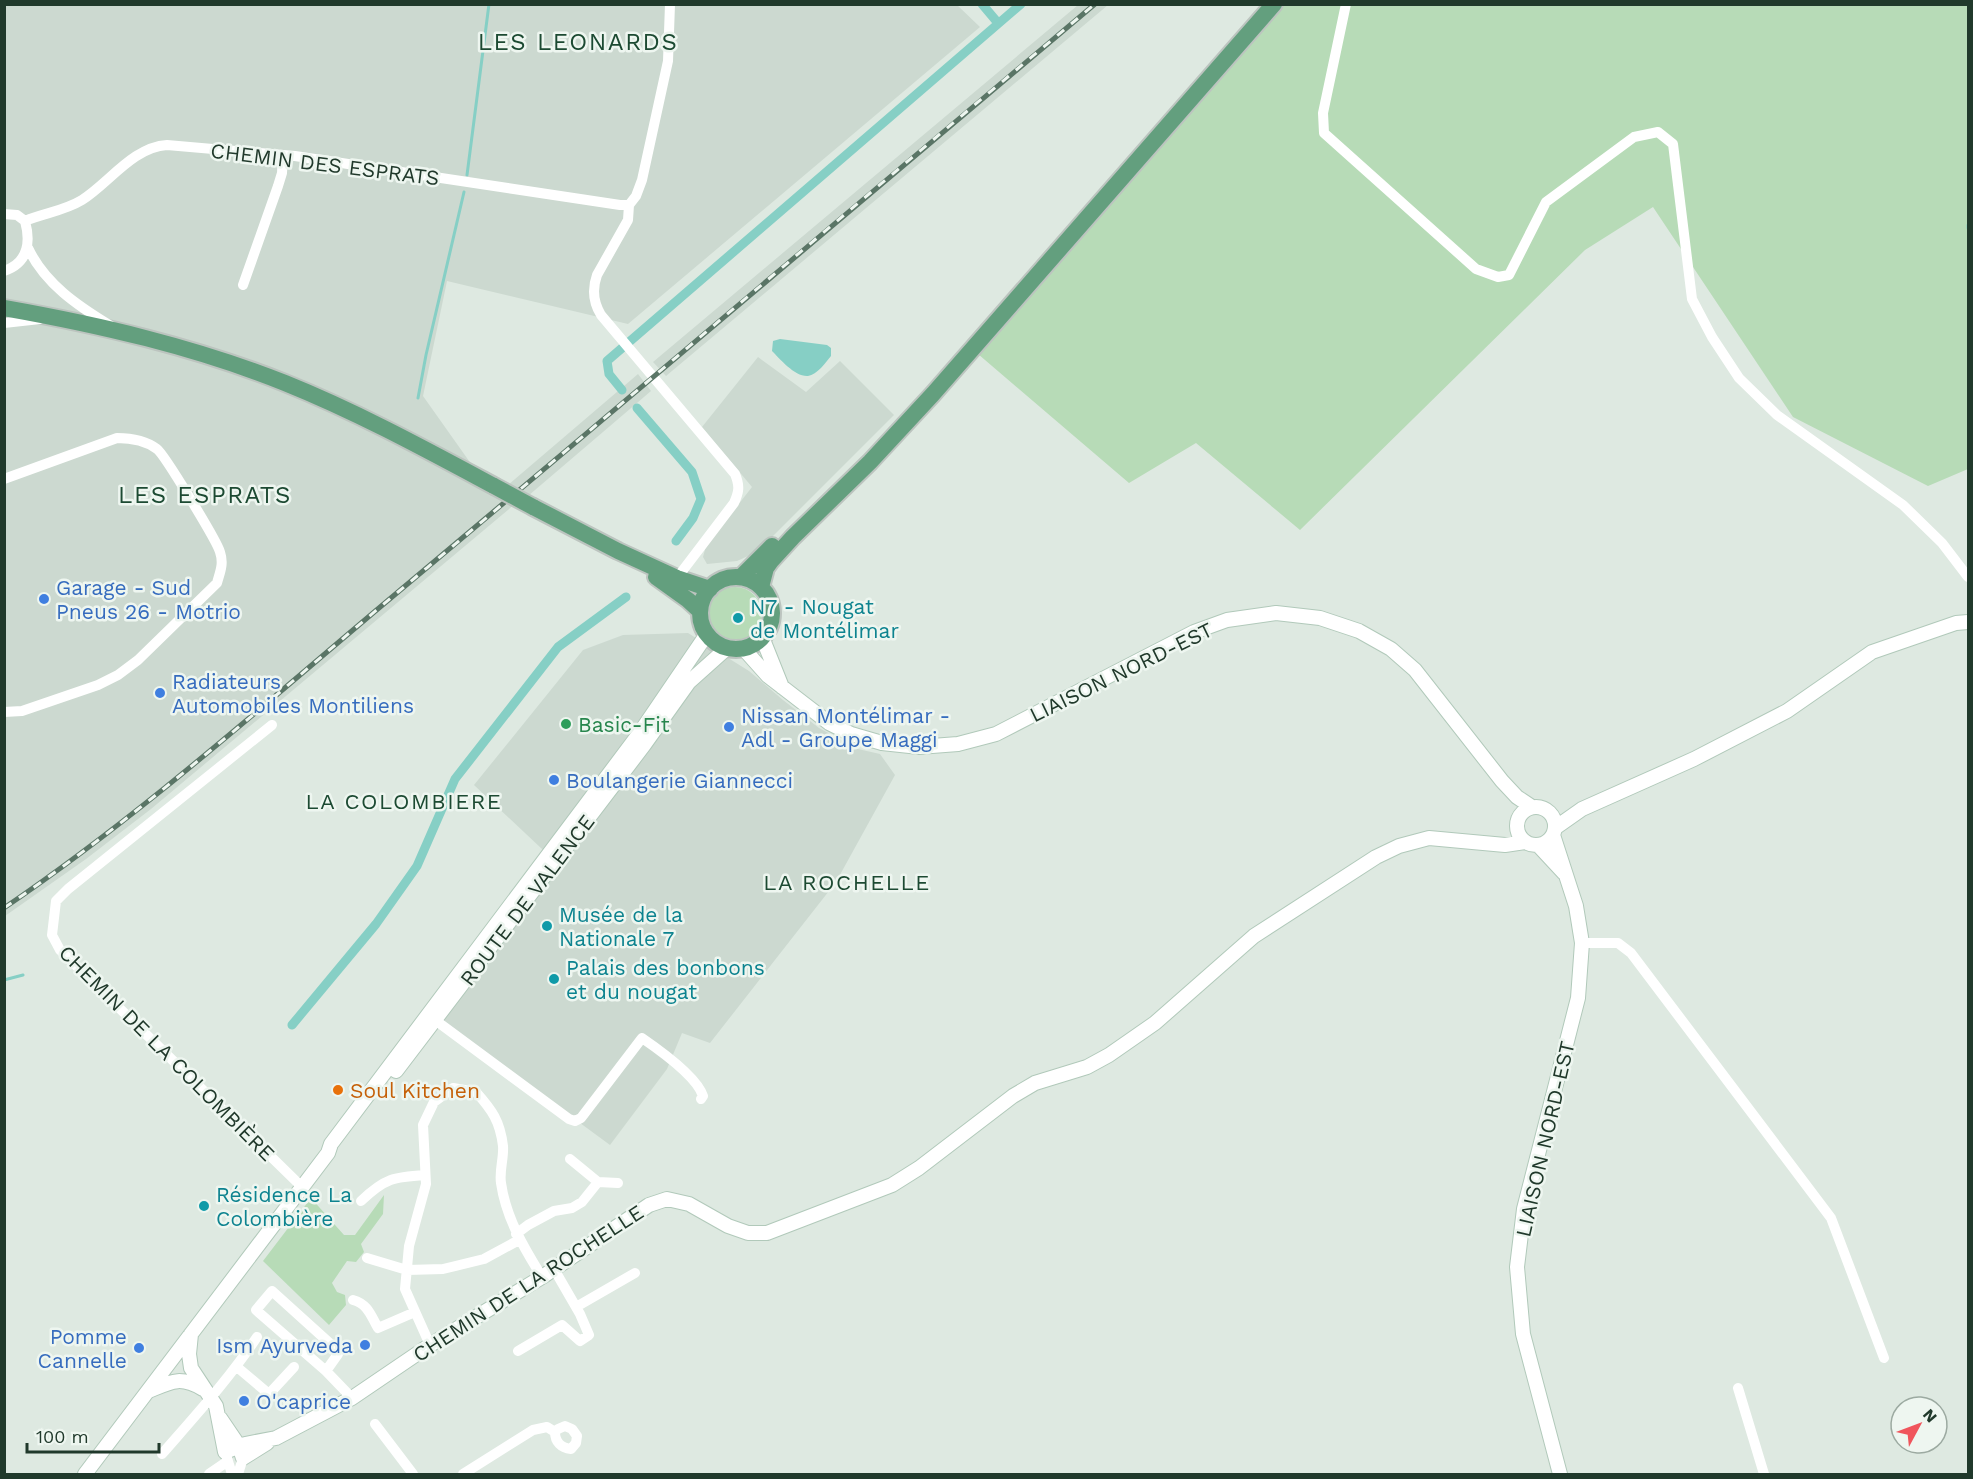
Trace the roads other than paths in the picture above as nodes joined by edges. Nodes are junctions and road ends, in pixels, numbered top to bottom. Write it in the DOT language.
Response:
graph roads {
  1 [pos="670,4"];
  2 [pos="1261,4"];
  3 [pos="1274,4"];
  4 [pos="1347,4"];
  5 [pos="283,155"];
  6 [pos="629,205"];
  7 [pos="4,214"];
  8 [pos="25,221"];
  9 [pos="28,248"];
  10 [pos="4,271"];
  11 [pos="243,285"];
  12 [pos="4,308"];
  13 [pos="59,317"];
  14 [pos="4,323"];
  15 [pos="119,330"];
  16 [pos="4,479"];
  17 [pos="618,551"];
  18 [pos="741,577"];
  19 [pos="1968,577"];
  20 [pos="677,578"];
  21 [pos="761,587"];
  22 [pos="710,589"];
  23 [pos="700,611"];
  24 [pos="1968,622"];
  25 [pos="707,634"];
  26 [pos="762,638"];
  27 [pos="735,648"];
  28 [pos="783,689"];
  29 [pos="4,712"];
  30 [pos="272,725"];
  31 [pos="1502,781"];
  32 [pos="1532,807"];
  33 [pos="1582,809"];
  34 [pos="1549,812"];
  35 [pos="1518,822"];
  36 [pos="1554,832"];
  37 [pos="1485,843"];
  38 [pos="1532,844"];
  39 [pos="1565,874"];
  40 [pos="1582,943"];
  41 [pos="435,1020"];
  42 [pos="701,1099"];
  43 [pos="328,1153"];
  44 [pos="570,1159"];
  45 [pos="425,1175"];
  46 [pos="598,1182"];
  47 [pos="618,1183"];
  48 [pos="302,1187"];
  49 [pos="362,1201"];
  50 [pos="518,1237"];
  51 [pos="367,1258"];
  52 [pos="407,1270"];
  53 [pos="548,1273"];
  54 [pos="634,1273"];
  55 [pos="353,1300"];
  56 [pos="578,1310"];
  57 [pos="415,1312"];
  58 [pos="562,1325"];
  59 [pos="191,1334"];
  60 [pos="257,1337"];
  61 [pos="430,1345"];
  62 [pos="518,1351"];
  63 [pos="1884,1358"];
  64 [pos="170,1361"];
  65 [pos="237,1367"];
  66 [pos="294,1367"];
  67 [pos="191,1368"];
  68 [pos="326,1371"];
  69 [pos="178,1380"];
  70 [pos="1738,1388"];
  71 [pos="145,1394"];
  72 [pos="208,1394"];
  73 [pos="352,1398"];
  74 [pos="219,1416"];
  75 [pos="375,1424"];
  76 [pos="576,1443"];
  77 [pos="241,1452"];
  78 [pos="162,1454"];
  79 [pos="227,1456"];
  80 [pos="85,1474"];
  81 [pos="211,1474"];
  82 [pos="231,1474"];
  83 [pos="238,1474"];
  84 [pos="413,1474"];
  85 [pos="463,1474"];
  86 [pos="1560,1474"];
  87 [pos="1764,1474"];
  1 -- 6 [label="street"];
  2 -- 18 [label="main road"];
  3 -- 21 [label="main road"];
  4 -- 19 [label="street"];
  5 -- 6 [label="street, CHEMIN DES ESPRATS"];
  5 -- 8 [label="street, CHEMIN DES ESPRATS"];
  5 -- 11 [label="street"];
  6 -- 20 [label="street"];
  7 -- 8 [label="street"];
  8 -- 9 [label="street"];
  9 -- 10 [label="street"];
  9 -- 15 [label="street"];
  12 -- 13 [label="main road"];
  13 -- 14 [label="street"];
  13 -- 15 [label="main road"];
  15 -- 17 [label="main road, bridge"];
  16 -- 29 [label="street"];
  17 -- 20 [label="main road"];
  17 -- 23 [label="main road"];
  18 -- 21 [label="main road"];
  18 -- 22 [label="main road"];
  20 -- 22 [label="main road"];
  21 -- 26 [label="main road"];
  22 -- 23 [label="main road"];
  23 -- 25 [label="main road"];
  24 -- 33 [label="main road"];
  25 -- 27 [label="main road"];
  25 -- 43 [label="main road, ROUTE DE VALENCE"];
  26 -- 27 [label="main road"];
  26 -- 28 [label="main road"];
  27 -- 28 [label="main road, LIAISON NORD-EST"];
  27 -- 41 [label="main road, ROUTE DE VALENCE"];
  28 -- 31 [label="main road, LIAISON NORD-EST"];
  30 -- 48 [label="street, CHEMIN DE LA COLOMBIÈRE"];
  31 -- 32 [label="main road, LIAISON NORD-EST"];
  31 -- 35 [label="main road, LIAISON NORD-EST"];
  32 -- 34 [label="main road"];
  32 -- 35 [label="main road"];
  33 -- 34 [label="main road"];
  33 -- 36 [label="main road"];
  34 -- 36 [label="main road"];
  35 -- 37 [label="main road"];
  35 -- 38 [label="main road"];
  36 -- 38 [label="main road"];
  36 -- 39 [label="main road, LIAISON NORD-EST"];
  37 -- 38 [label="main road, CHEMIN DE LA ROCHELLE"];
  37 -- 53 [label="main road, CHEMIN DE LA ROCHELLE"];
  38 -- 39 [label="main road, LIAISON NORD-EST"];
  39 -- 40 [label="main road, LIAISON NORD-EST"];
  40 -- 63 [label="street"];
  40 -- 86 [label="main road, LIAISON NORD-EST"];
  41 -- 42 [label="street"];
  41 -- 43 [label="main road, ROUTE DE VALENCE"];
  43 -- 48 [label="main road, ROUTE DE VALENCE"];
  44 -- 46 [label="street"];
  45 -- 49 [label="street"];
  45 -- 50 [label="street"];
  45 -- 52 [label="street"];
  46 -- 47 [label="street"];
  46 -- 50 [label="street"];
  48 -- 59 [label="main road, ROUTE DE VALENCE"];
  50 -- 52 [label="street"];
  50 -- 53 [label="street"];
  51 -- 52 [label="street"];
  52 -- 57 [label="street"];
  53 -- 56 [label="street"];
  53 -- 61 [label="main road, CHEMIN DE LA ROCHELLE"];
  54 -- 56 [label="street"];
  55 -- 57 [label="street"];
  56 -- 58 [label="street"];
  56 -- 58 [label="street"];
  57 -- 61 [label="street"];
  58 -- 62 [label="street"];
  59 -- 64 [label="main road, ROUTE DE VALENCE"];
  59 -- 67 [label="main road"];
  60 -- 65 [label="street"];
  61 -- 73 [label="main road, CHEMIN DE LA ROCHELLE"];
  64 -- 67 [label="main road"];
  64 -- 69 [label="main road"];
  64 -- 71 [label="main road, ROUTE DE VALENCE"];
  65 -- 66 [label="street"];
  65 -- 72 [label="street"];
  67 -- 72 [label="main road"];
  68 -- 68 [label="street"];
  68 -- 73 [label="street"];
  69 -- 71 [label="main road"];
  69 -- 72 [label="main road"];
  70 -- 87 [label="street"];
  71 -- 80 [label="main road, ROUTE DE VALENCE"];
  72 -- 74 [label="main road"];
  72 -- 78 [label="street"];
  73 -- 77 [label="main road, CHEMIN DE LA ROCHELLE"];
  74 -- 77 [label="main road"];
  74 -- 79 [label="main road"];
  75 -- 84 [label="street"];
  76 -- 85 [label="street"];
  77 -- 79 [label="main road, CHEMIN DE LA ROCHELLE"];
  77 -- 83 [label="street"];
  79 -- 81 [label="street, CHEMIN DE LA ROCHELLE"];
  79 -- 82 [label="street"];
  81 -- 82 [label="street, CHEMIN DE LA ROCHELLE"];
}
